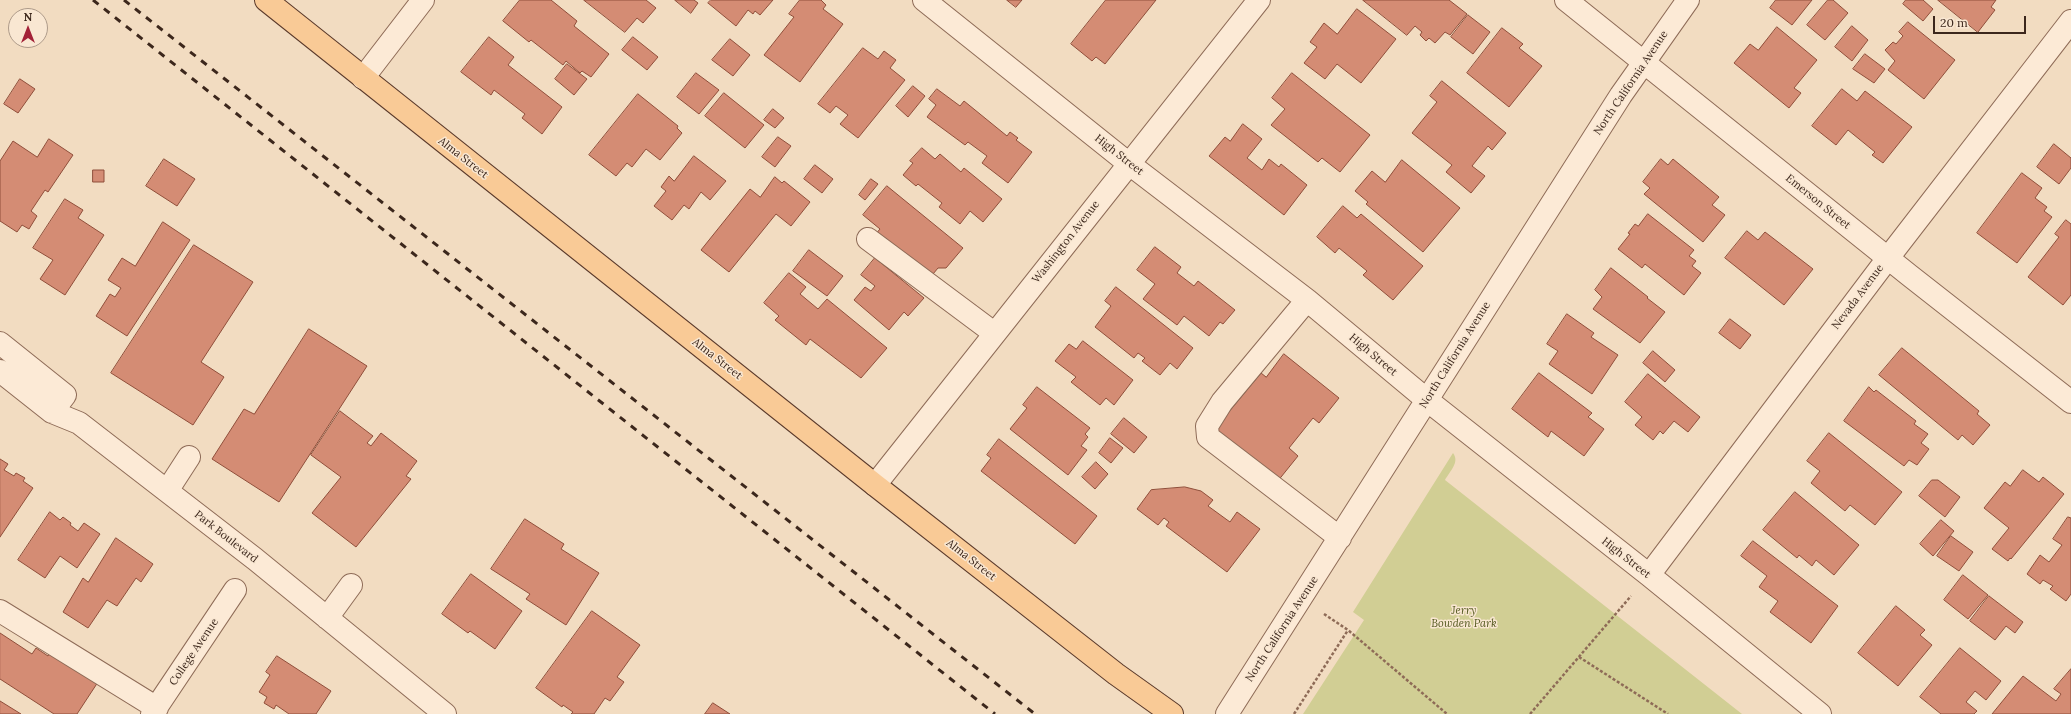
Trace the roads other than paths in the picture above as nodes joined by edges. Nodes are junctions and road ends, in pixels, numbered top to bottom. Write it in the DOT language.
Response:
graph roads {
  1 [pos="266,0"];
  2 [pos="423,0"];
  3 [pos="924,0"];
  4 [pos="1259,0"];
  5 [pos="1566,0"];
  6 [pos="1688,0"];
  7 [pos="2071,21"];
  8 [pos="1644,62"];
  9 [pos="363,78"];
  10 [pos="1128,163"];
  11 [pos="868,239"];
  12 [pos="1888,258"];
  13 [pos="1307,300"];
  14 [pos="994,333"];
  15 [pos="0,344"];
  16 [pos="26,363"];
  17 [pos="6,376"];
  18 [pos="1427,400"];
  19 [pos="2071,402"];
  20 [pos="52,412"];
  21 [pos="189,457"];
  22 [pos="876,484"];
  23 [pos="167,491"];
  24 [pos="1340,538"];
  25 [pos="1649,575"];
  26 [pos="351,585"];
  27 [pos="235,590"];
  28 [pos="0,611"];
  29 [pos="327,618"];
  30 [pos="155,711"];
  31 [pos="445,714"];
  32 [pos="1172,714"];
  33 [pos="1227,714"];
  34 [pos="1820,714"];
  1 -- 9 [label="main road, Alma Street"];
  2 -- 9 [label="street"];
  3 -- 10 [label="street, High Street"];
  4 -- 10 [label="street, Washington Avenue"];
  5 -- 8 [label="street, Emerson Street"];
  6 -- 8 [label="street, North California Avenue"];
  7 -- 12 [label="street, Nevada Avenue"];
  8 -- 12 [label="street, Emerson Street"];
  8 -- 18 [label="street, North California Avenue"];
  9 -- 22 [label="main road, Alma Street"];
  10 -- 13 [label="street, High Street"];
  10 -- 14 [label="street, Washington Avenue"];
  11 -- 14 [label="street"];
  12 -- 19 [label="street, Emerson Street"];
  12 -- 25 [label="street, Nevada Avenue"];
  13 -- 18 [label="street, High Street"];
  13 -- 24 [label="street"];
  14 -- 22 [label="street, Washington Avenue"];
  15 -- 16 [label="street"];
  16 -- 17 [label="street"];
  16 -- 20 [label="street"];
  17 -- 20 [label="street, Park Boulevard"];
  18 -- 24 [label="street, North California Avenue"];
  18 -- 25 [label="street, High Street"];
  20 -- 23 [label="street, Park Boulevard"];
  21 -- 23 [label="street"];
  22 -- 32 [label="main road, Alma Street"];
  23 -- 29 [label="street, Park Boulevard"];
  24 -- 33 [label="street, North California Avenue"];
  25 -- 34 [label="street, High Street"];
  26 -- 29 [label="street"];
  27 -- 30 [label="street, College Avenue"];
  28 -- 30 [label="street"];
  29 -- 31 [label="street, Park Boulevard"];
}
